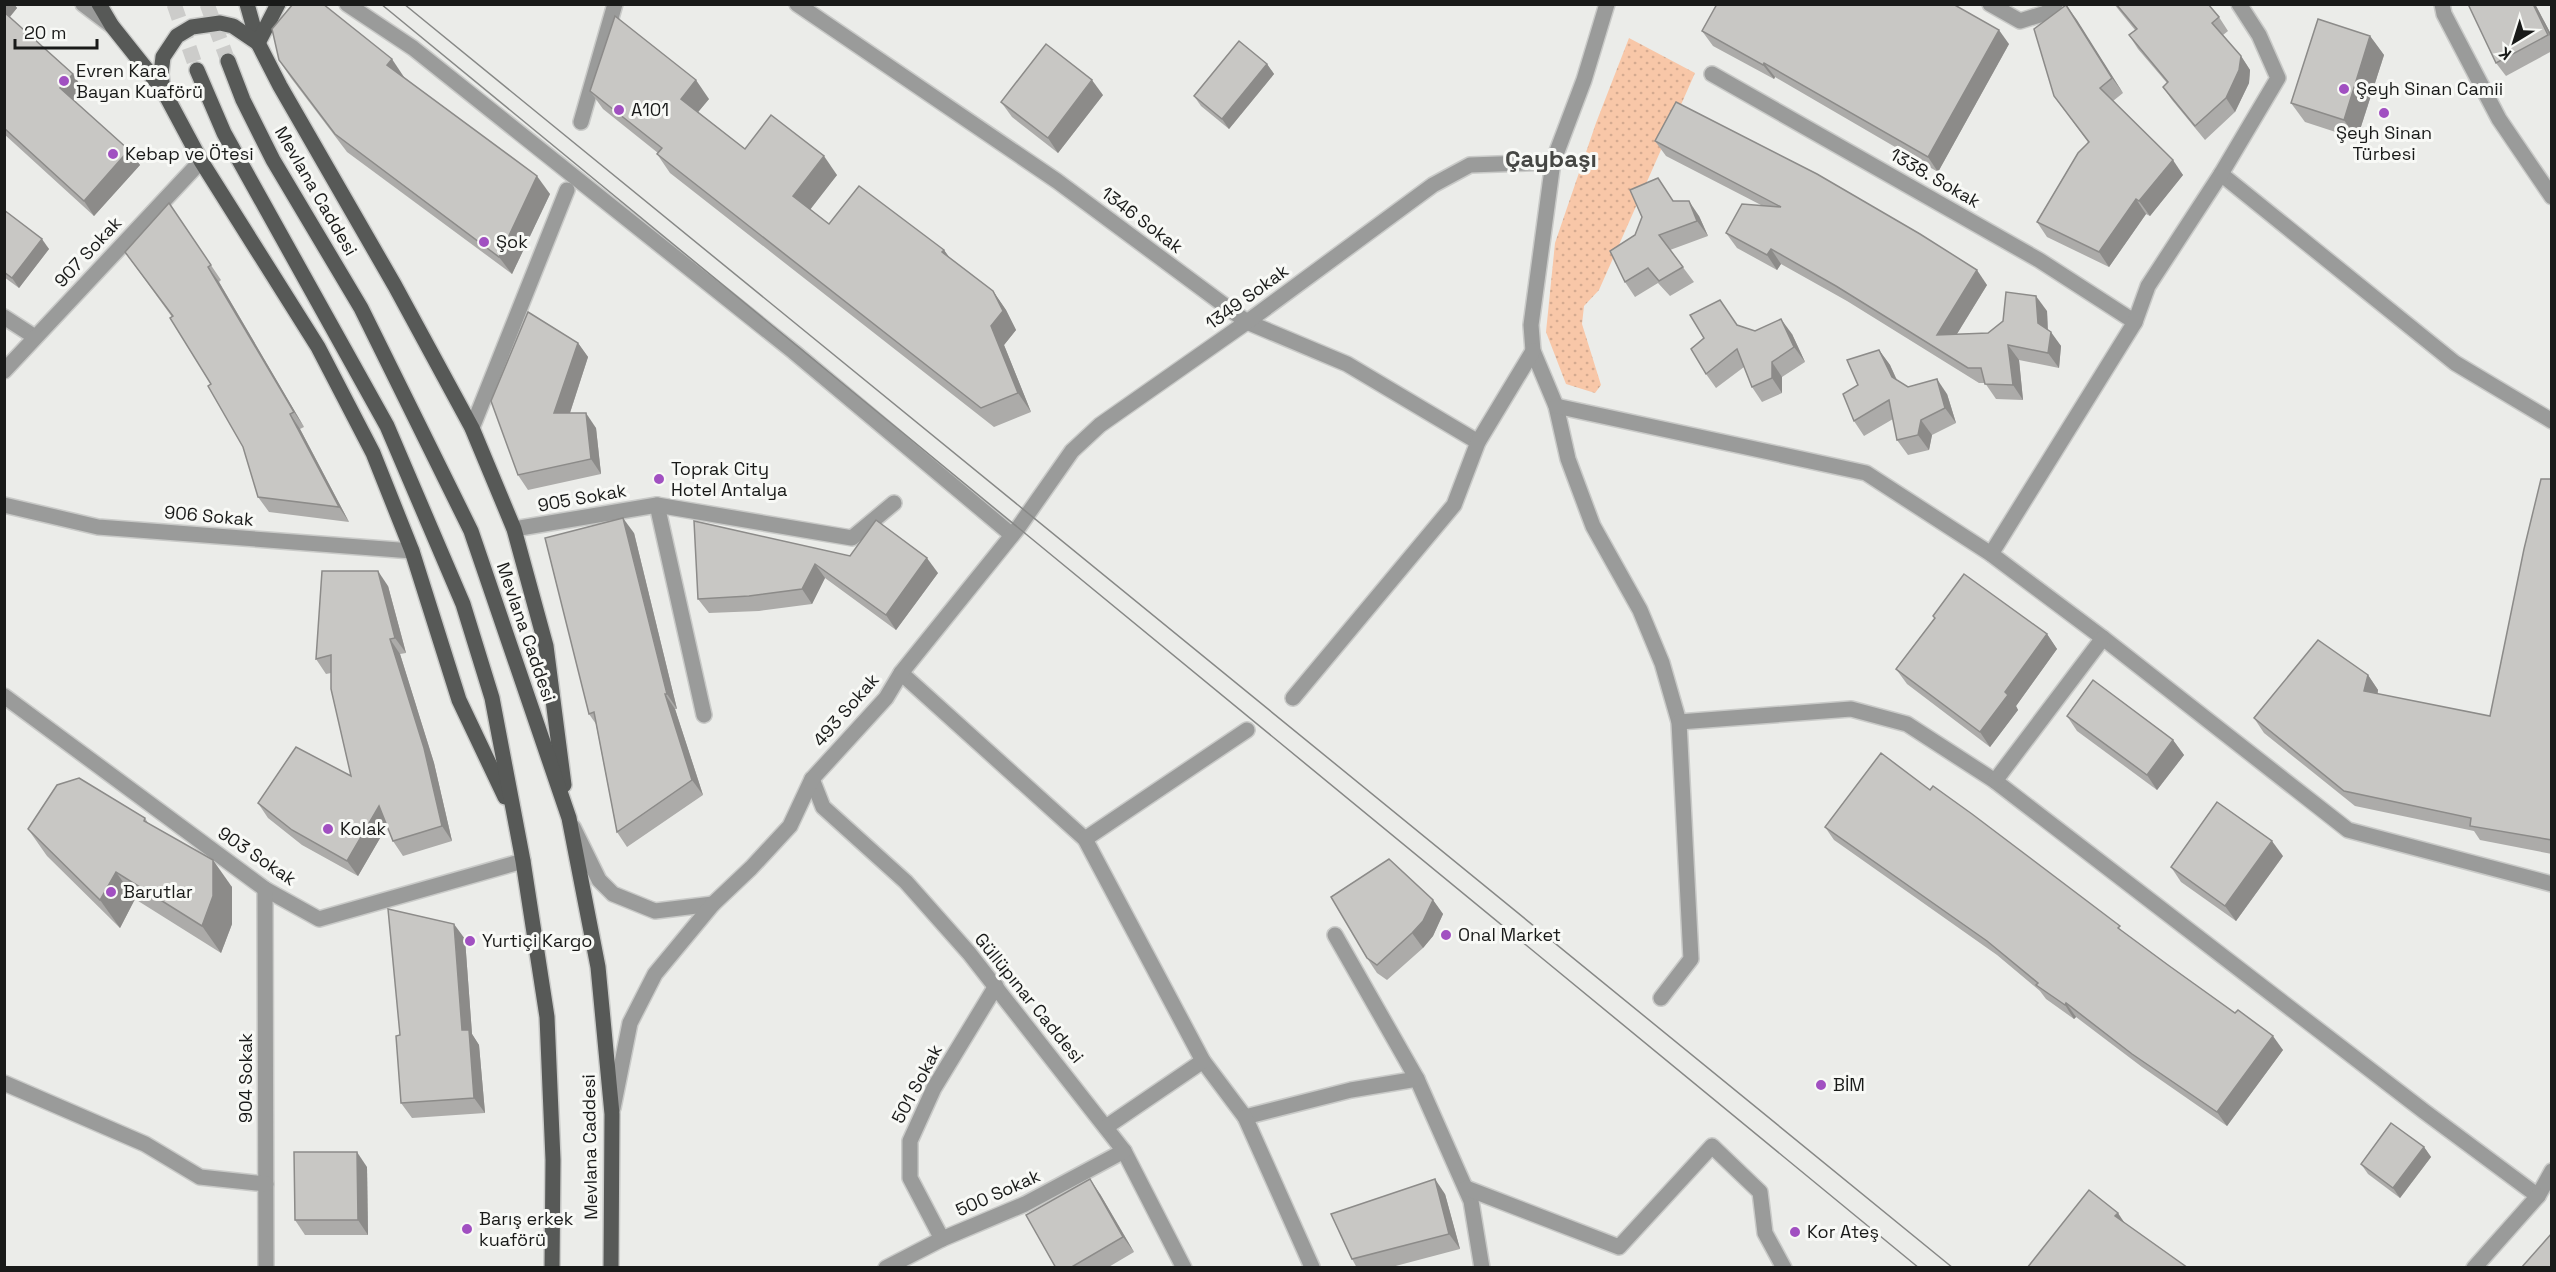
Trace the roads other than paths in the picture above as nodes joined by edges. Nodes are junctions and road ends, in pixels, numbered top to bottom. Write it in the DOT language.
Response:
graph roads {
  1 [pos="83,4"];
  2 [pos="99,4"];
  3 [pos="247,4"];
  4 [pos="278,4"];
  5 [pos="347,4"];
  6 [pos="615,4"];
  7 [pos="797,4"];
  8 [pos="1607,4"];
  9 [pos="1990,4"];
  10 [pos="2055,4"];
  11 [pos="2239,4"];
  12 [pos="2442,4"];
  13 [pos="112,26"];
  14 [pos="258,43"];
  15 [pos="228,61"];
  16 [pos="197,70"];
  17 [pos="1712,74"];
  18 [pos="163,90"];
  19 [pos="581,122"];
  20 [pos="201,161"];
  21 [pos="1552,162"];
  22 [pos="2221,174"];
  23 [pos="567,190"];
  24 [pos="2552,197"];
  25 [pos="4,317"];
  26 [pos="1247,322"];
  27 [pos="2135,322"];
  28 [pos="35,337"];
  29 [pos="1533,351"];
  30 [pos="4,371"];
  31 [pos="1556,406"];
  32 [pos="2552,421"];
  33 [pos="472,428"];
  34 [pos="1478,442"];
  35 [pos="894,503"];
  36 [pos="4,505"];
  37 [pos="657,505"];
  38 [pos="514,529"];
  39 [pos="1010,537"];
  40 [pos="412,551"];
  41 [pos="1991,554"];
  42 [pos="2103,638"];
  43 [pos="901,673"];
  44 [pos="4,696"];
  45 [pos="1293,698"];
  46 [pos="704,715"];
  47 [pos="1679,722"];
  48 [pos="1247,730"];
  49 [pos="812,779"];
  50 [pos="1995,781"];
  51 [pos="569,818"];
  52 [pos="515,819"];
  53 [pos="1085,839"];
  54 [pos="523,861"];
  55 [pos="2552,884"];
  56 [pos="265,889"];
  57 [pos="713,904"];
  58 [pos="1335,935"];
  59 [pos="996,986"];
  60 [pos="1661,998"];
  61 [pos="1203,1061"];
  62 [pos="1417,1079"];
  63 [pos="4,1083"];
  64 [pos="612,1114"];
  65 [pos="1245,1118"];
  66 [pos="1106,1127"];
  67 [pos="1124,1151"];
  68 [pos="2552,1171"];
  69 [pos="266,1184"];
  70 [pos="1466,1188"];
  71 [pos="2538,1196"];
  72 [pos="942,1239"];
  73 [pos="266,1268"];
  74 [pos="552,1268"];
  75 [pos="611,1268"];
  76 [pos="886,1268"];
  77 [pos="1184,1268"];
  78 [pos="1312,1268"];
  79 [pos="1482,1268"];
  80 [pos="1784,1268"];
  81 [pos="2474,1268"];
  1 -- 13 [label="street"];
  2 -- 13 [label="main road"];
  3 -- 14 [label="main road"];
  4 -- 14 [label="main road"];
  5 -- 39 [label="street"];
  6 -- 19 [label="street"];
  7 -- 26 [label="street, 1346 Sokak"];
  8 -- 21 [label="street"];
  9 -- 10 [label="street"];
  11 -- 22 [label="street"];
  12 -- 24 [label="street"];
  13 -- 18 [label="main road"];
  14 -- 18 [label="main road"];
  14 -- 33 [label="main road"];
  15 -- 51 [label="main road, Mevlana Caddesi"];
  16 -- 52 [label="main road, Mevlana Caddesi"];
  17 -- 27 [label="street, 1338. Sokak"];
  18 -- 20 [label="main road"];
  20 -- 28 [label="street, 907 Sokak"];
  20 -- 40 [label="main road"];
  21 -- 26 [label="street, 1349 Sokak"];
  21 -- 29 [label="street"];
  22 -- 27 [label="street"];
  22 -- 32 [label="street"];
  23 -- 33 [label="street"];
  25 -- 28 [label="street"];
  26 -- 34 [label="street, 1346 Sokak"];
  26 -- 39 [label="street, 1349 Sokak"];
  27 -- 41 [label="street"];
  28 -- 30 [label="street, 907 Sokak"];
  29 -- 31 [label="street"];
  29 -- 34 [label="street"];
  31 -- 41 [label="street"];
  31 -- 47 [label="street"];
  33 -- 38 [label="main road"];
  34 -- 45 [label="street"];
  35 -- 37 [label="street, 905 Sokak"];
  36 -- 40 [label="street, 906 Sokak"];
  37 -- 38 [label="street, 905 Sokak"];
  37 -- 46 [label="street"];
  38 -- 51 [label="main road"];
  39 -- 43 [label="street, 493 Sokak"];
  40 -- 52 [label="main road"];
  41 -- 42 [label="street"];
  42 -- 50 [label="street"];
  42 -- 55 [label="street"];
  43 -- 49 [label="street, 493 Sokak"];
  43 -- 53 [label="street"];
  44 -- 56 [label="street, 903 Sokak"];
  47 -- 50 [label="street"];
  47 -- 60 [label="street"];
  48 -- 53 [label="street"];
  49 -- 57 [label="street, 493 Sokak"];
  49 -- 59 [label="street, Güllüpınar Caddesi"];
  50 -- 71 [label="street"];
  51 -- 57 [label="street"];
  51 -- 64 [label="main road, Mevlana Caddesi"];
  52 -- 54 [label="main road, Mevlana Caddesi"];
  53 -- 61 [label="street"];
  54 -- 56 [label="street, 903 Sokak"];
  54 -- 74 [label="main road, Mevlana Caddesi"];
  56 -- 69 [label="street, 904 Sokak"];
  57 -- 64 [label="street, 493 Sokak"];
  58 -- 62 [label="street"];
  59 -- 66 [label="street, Güllüpınar Caddesi"];
  59 -- 72 [label="street, 501 Sokak"];
  61 -- 65 [label="street"];
  61 -- 66 [label="street"];
  62 -- 65 [label="street"];
  62 -- 70 [label="street"];
  63 -- 69 [label="street"];
  64 -- 75 [label="main road, Mevlana Caddesi"];
  65 -- 78 [label="street"];
  66 -- 67 [label="street, Güllüpınar Caddesi"];
  67 -- 72 [label="street, 500 Sokak"];
  67 -- 77 [label="street, Güllüpınar Caddesi"];
  68 -- 71 [label="street"];
  69 -- 73 [label="street, 904 Sokak"];
  70 -- 79 [label="street"];
  70 -- 80 [label="street"];
  71 -- 81 [label="street"];
  72 -- 76 [label="street, 500 Sokak"];
}
